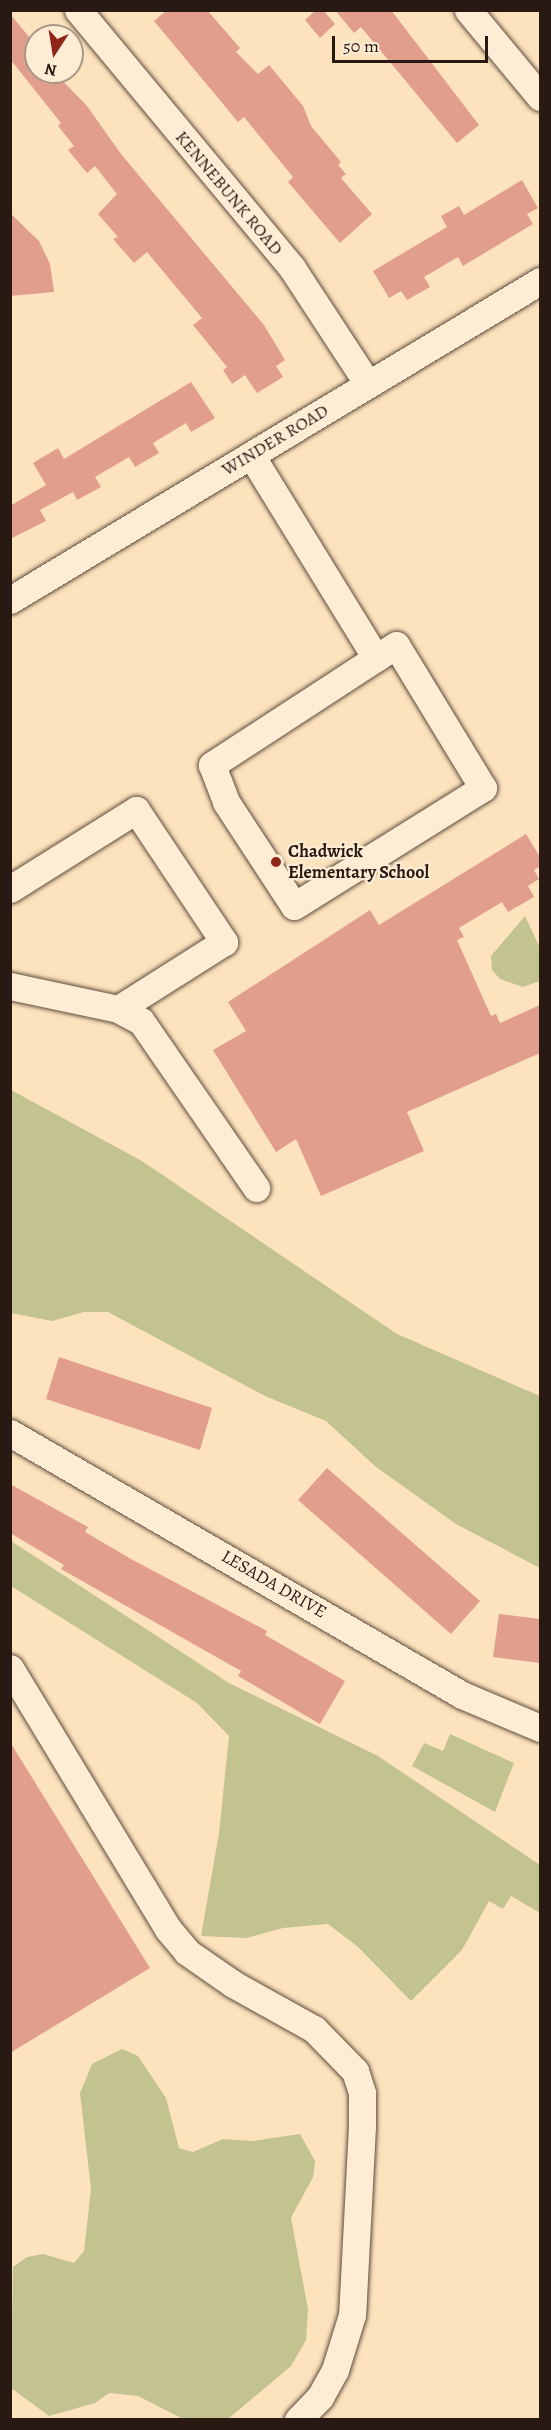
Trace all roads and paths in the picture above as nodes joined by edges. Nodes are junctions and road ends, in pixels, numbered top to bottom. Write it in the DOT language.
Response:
graph roads {
  1 [pos="78,10"];
  2 [pos="468,10"];
  3 [pos="540,97"];
  4 [pos="540,281"];
  5 [pos="368,384"];
  6 [pos="251,455"];
  7 [pos="10,600"];
  8 [pos="386,651"];
  9 [pos="10,889"];
  10 [pos="10,986"];
  11 [pos="118,1009"];
  12 [pos="256,1188"];
  13 [pos="10,1433"];
  14 [pos="10,1668"];
  15 [pos="540,1728"];
  16 [pos="298,2420"];
  1 -- 5 [label="street, KENNEBUNK ROAD"];
  2 -- 3 [label="street"];
  4 -- 5 [label="street, WINDER ROAD"];
  5 -- 6 [label="street, WINDER ROAD"];
  6 -- 7 [label="street, WINDER ROAD"];
  6 -- 8 [label="street"];
  8 -- 8 [label="street"];
  9 -- 11 [label="street"];
  10 -- 11 [label="street"];
  11 -- 12 [label="street"];
  13 -- 15 [label="street, LESADA DRIVE"];
  14 -- 16 [label="street"];
}
